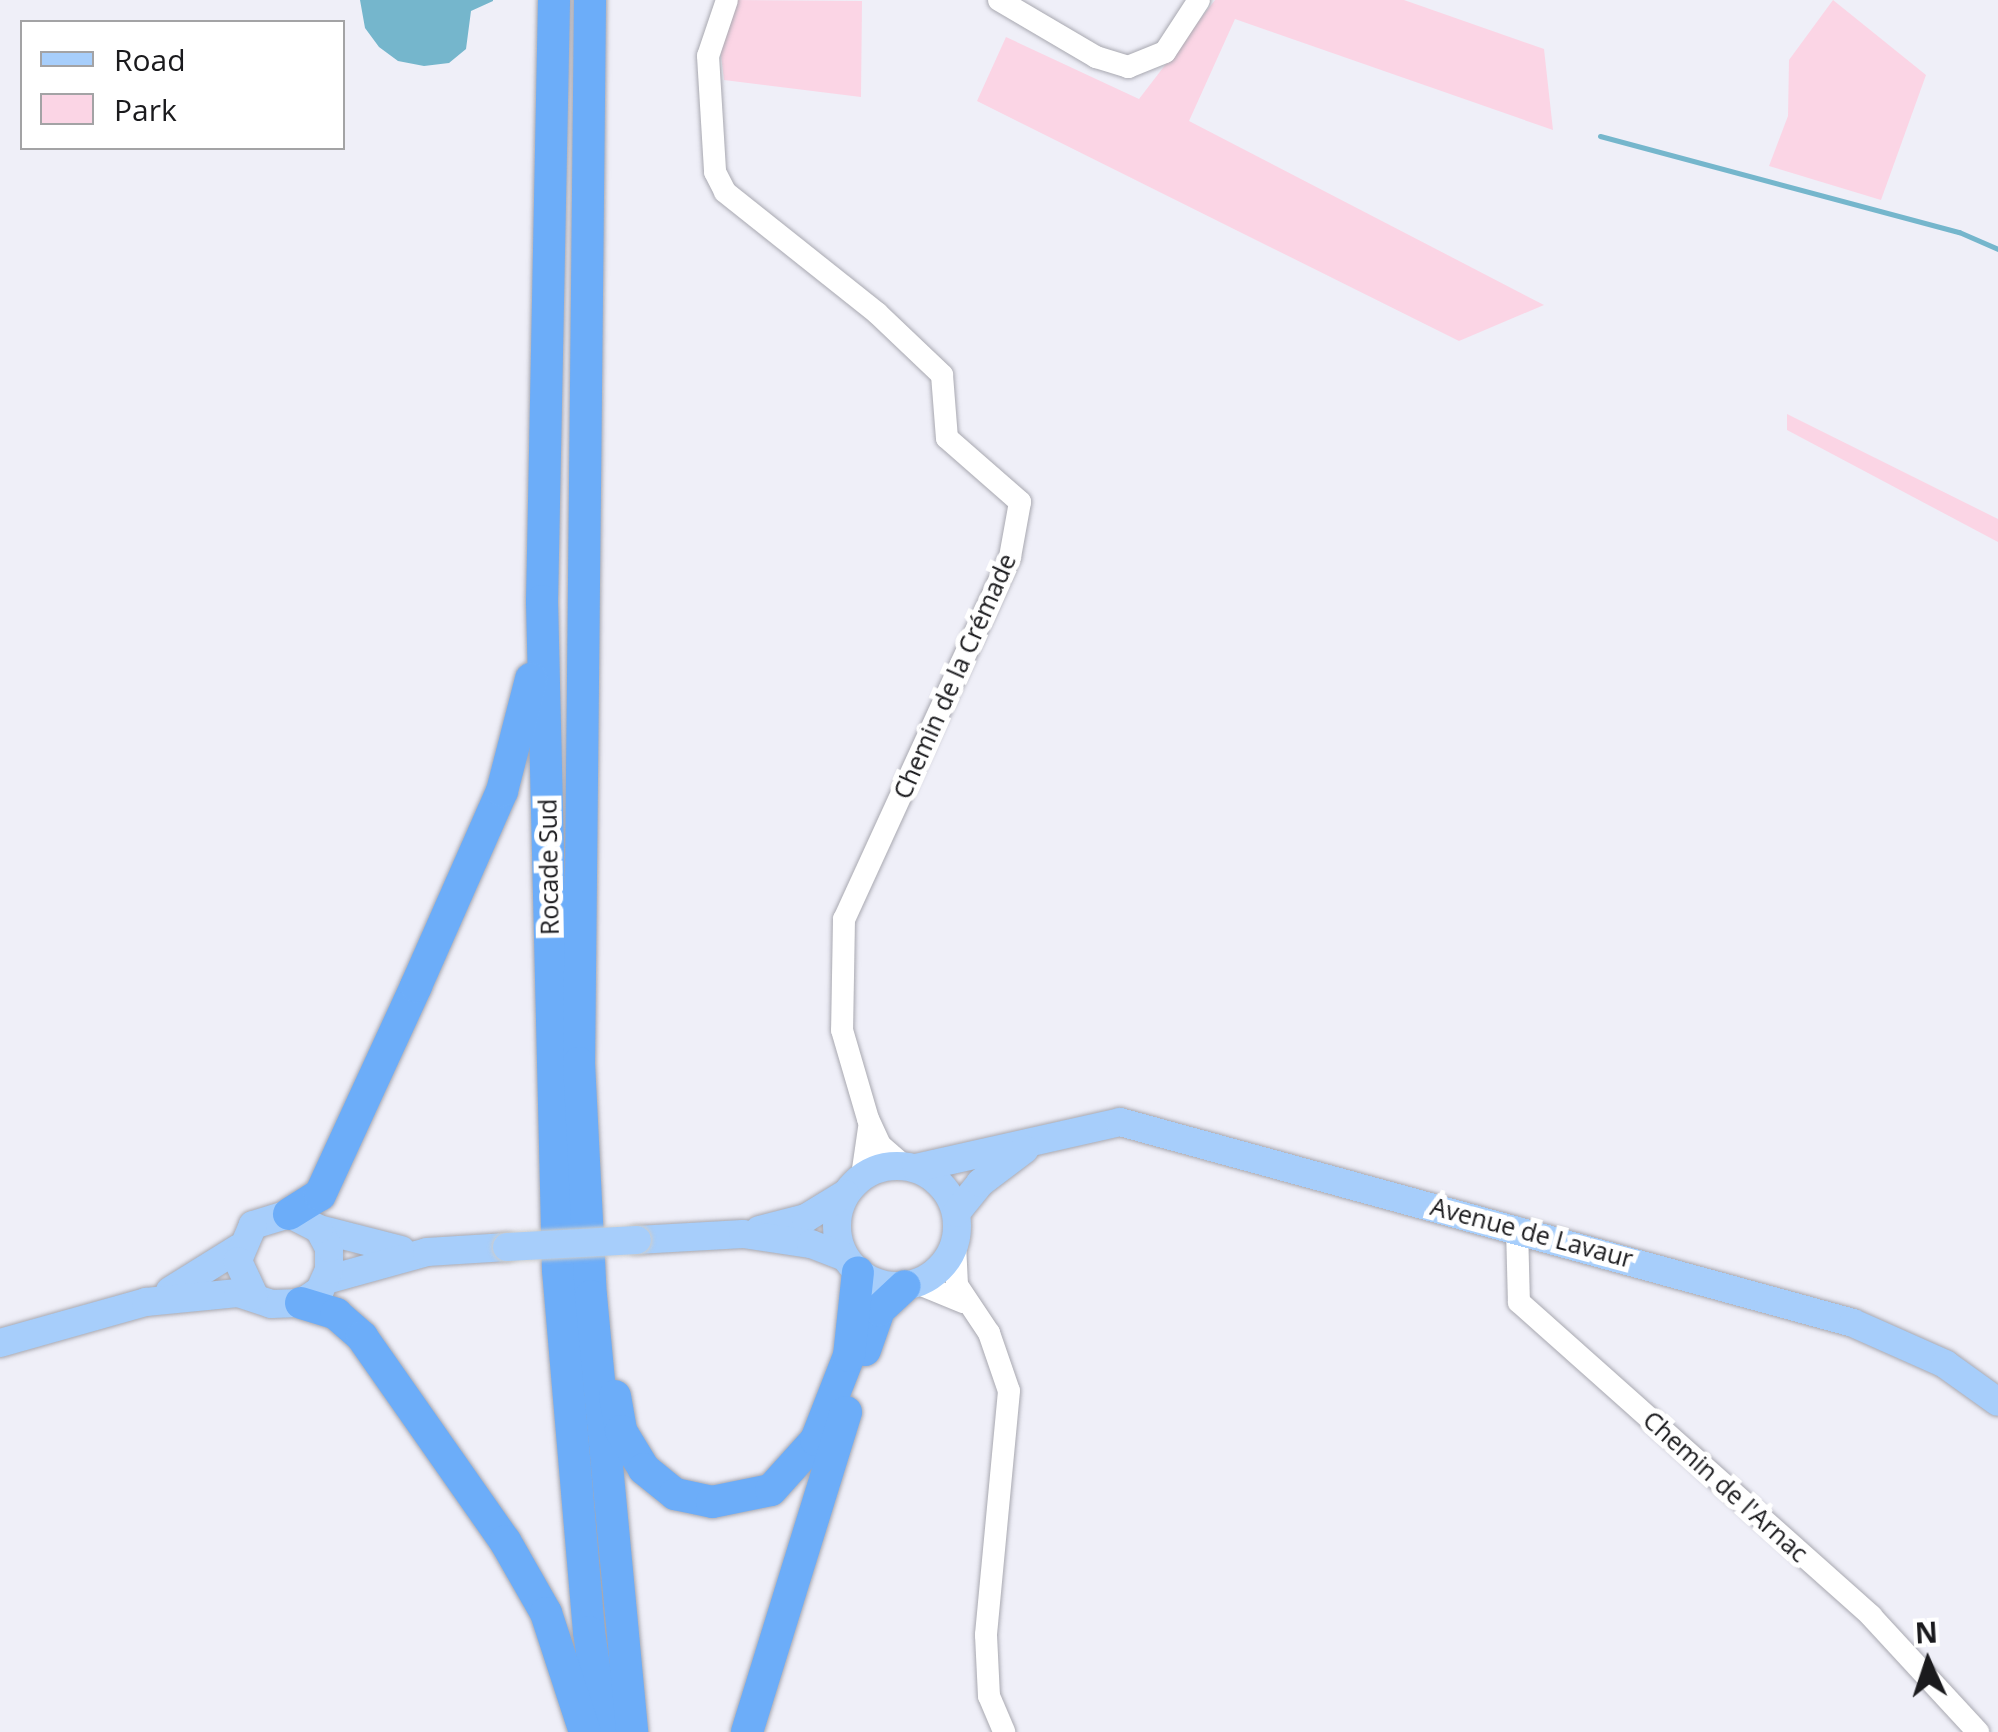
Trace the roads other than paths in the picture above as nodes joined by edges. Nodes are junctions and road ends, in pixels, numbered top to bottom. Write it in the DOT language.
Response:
graph roads {
  1 [pos="554,0"];
  2 [pos="590,0"];
  3 [pos="727,0"];
  4 [pos="999,0"];
  5 [pos="1200,0"];
  6 [pos="542,600"];
  7 [pos="868,1119"];
  8 [pos="1047,1135"];
  9 [pos="910,1167"];
  10 [pos="854,1185"];
  11 [pos="956,1213"];
  12 [pos="288,1214"];
  13 [pos="1517,1228"];
  14 [pos="319,1229"];
  15 [pos="743,1234"];
  16 [pos="955,1244"];
  17 [pos="239,1248"];
  18 [pos="427,1252"];
  19 [pos="851,1264"];
  20 [pos="326,1280"];
  21 [pos="911,1284"];
  22 [pos="254,1295"];
  23 [pos="591,1296"];
  24 [pos="146,1302"];
  25 [pos="964,1302"];
  26 [pos="301,1303"];
  27 [pos="0,1343"];
  28 [pos="1998,1402"];
  29 [pos="585,1732"];
  30 [pos="604,1732"];
  31 [pos="632,1732"];
  32 [pos="747,1732"];
  33 [pos="1004,1732"];
  34 [pos="1978,1732"];
  1 -- 6 [label="highway, Rocade Sud"];
  2 -- 23 [label="highway, Rocade Sud"];
  3 -- 7 [label="street, Chemin de la Crémade"];
  4 -- 5 [label="street"];
  6 -- 12 [label="highway"];
  6 -- 30 [label="highway, Rocade Sud"];
  7 -- 9 [label="street"];
  7 -- 10 [label="street"];
  8 -- 9 [label="main road, Avenue de Lavaur"];
  8 -- 11 [label="main road"];
  8 -- 13 [label="main road, Avenue de Lavaur"];
  9 -- 10 [label="main road"];
  9 -- 11 [label="main road"];
  10 -- 15 [label="main road"];
  10 -- 19 [label="main road"];
  11 -- 16 [label="main road"];
  12 -- 14 [label="main road"];
  12 -- 17 [label="main road"];
  13 -- 28 [label="main road, Avenue de Lavaur"];
  13 -- 34 [label="street, Chemin de l'Arnac"];
  14 -- 18 [label="main road"];
  14 -- 20 [label="main road"];
  15 -- 18 [label="main road, bridge"];
  15 -- 19 [label="main road"];
  16 -- 21 [label="main road"];
  16 -- 25 [label="street"];
  17 -- 22 [label="main road"];
  17 -- 24 [label="main road"];
  18 -- 20 [label="main road"];
  19 -- 21 [label="main road"];
  19 -- 23 [label="highway"];
  20 -- 26 [label="main road"];
  21 -- 25 [label="street"];
  21 -- 32 [label="highway"];
  22 -- 24 [label="main road"];
  22 -- 26 [label="main road"];
  23 -- 31 [label="highway, Rocade Sud"];
  24 -- 27 [label="main road"];
  25 -- 33 [label="street"];
  26 -- 29 [label="highway"];
}
